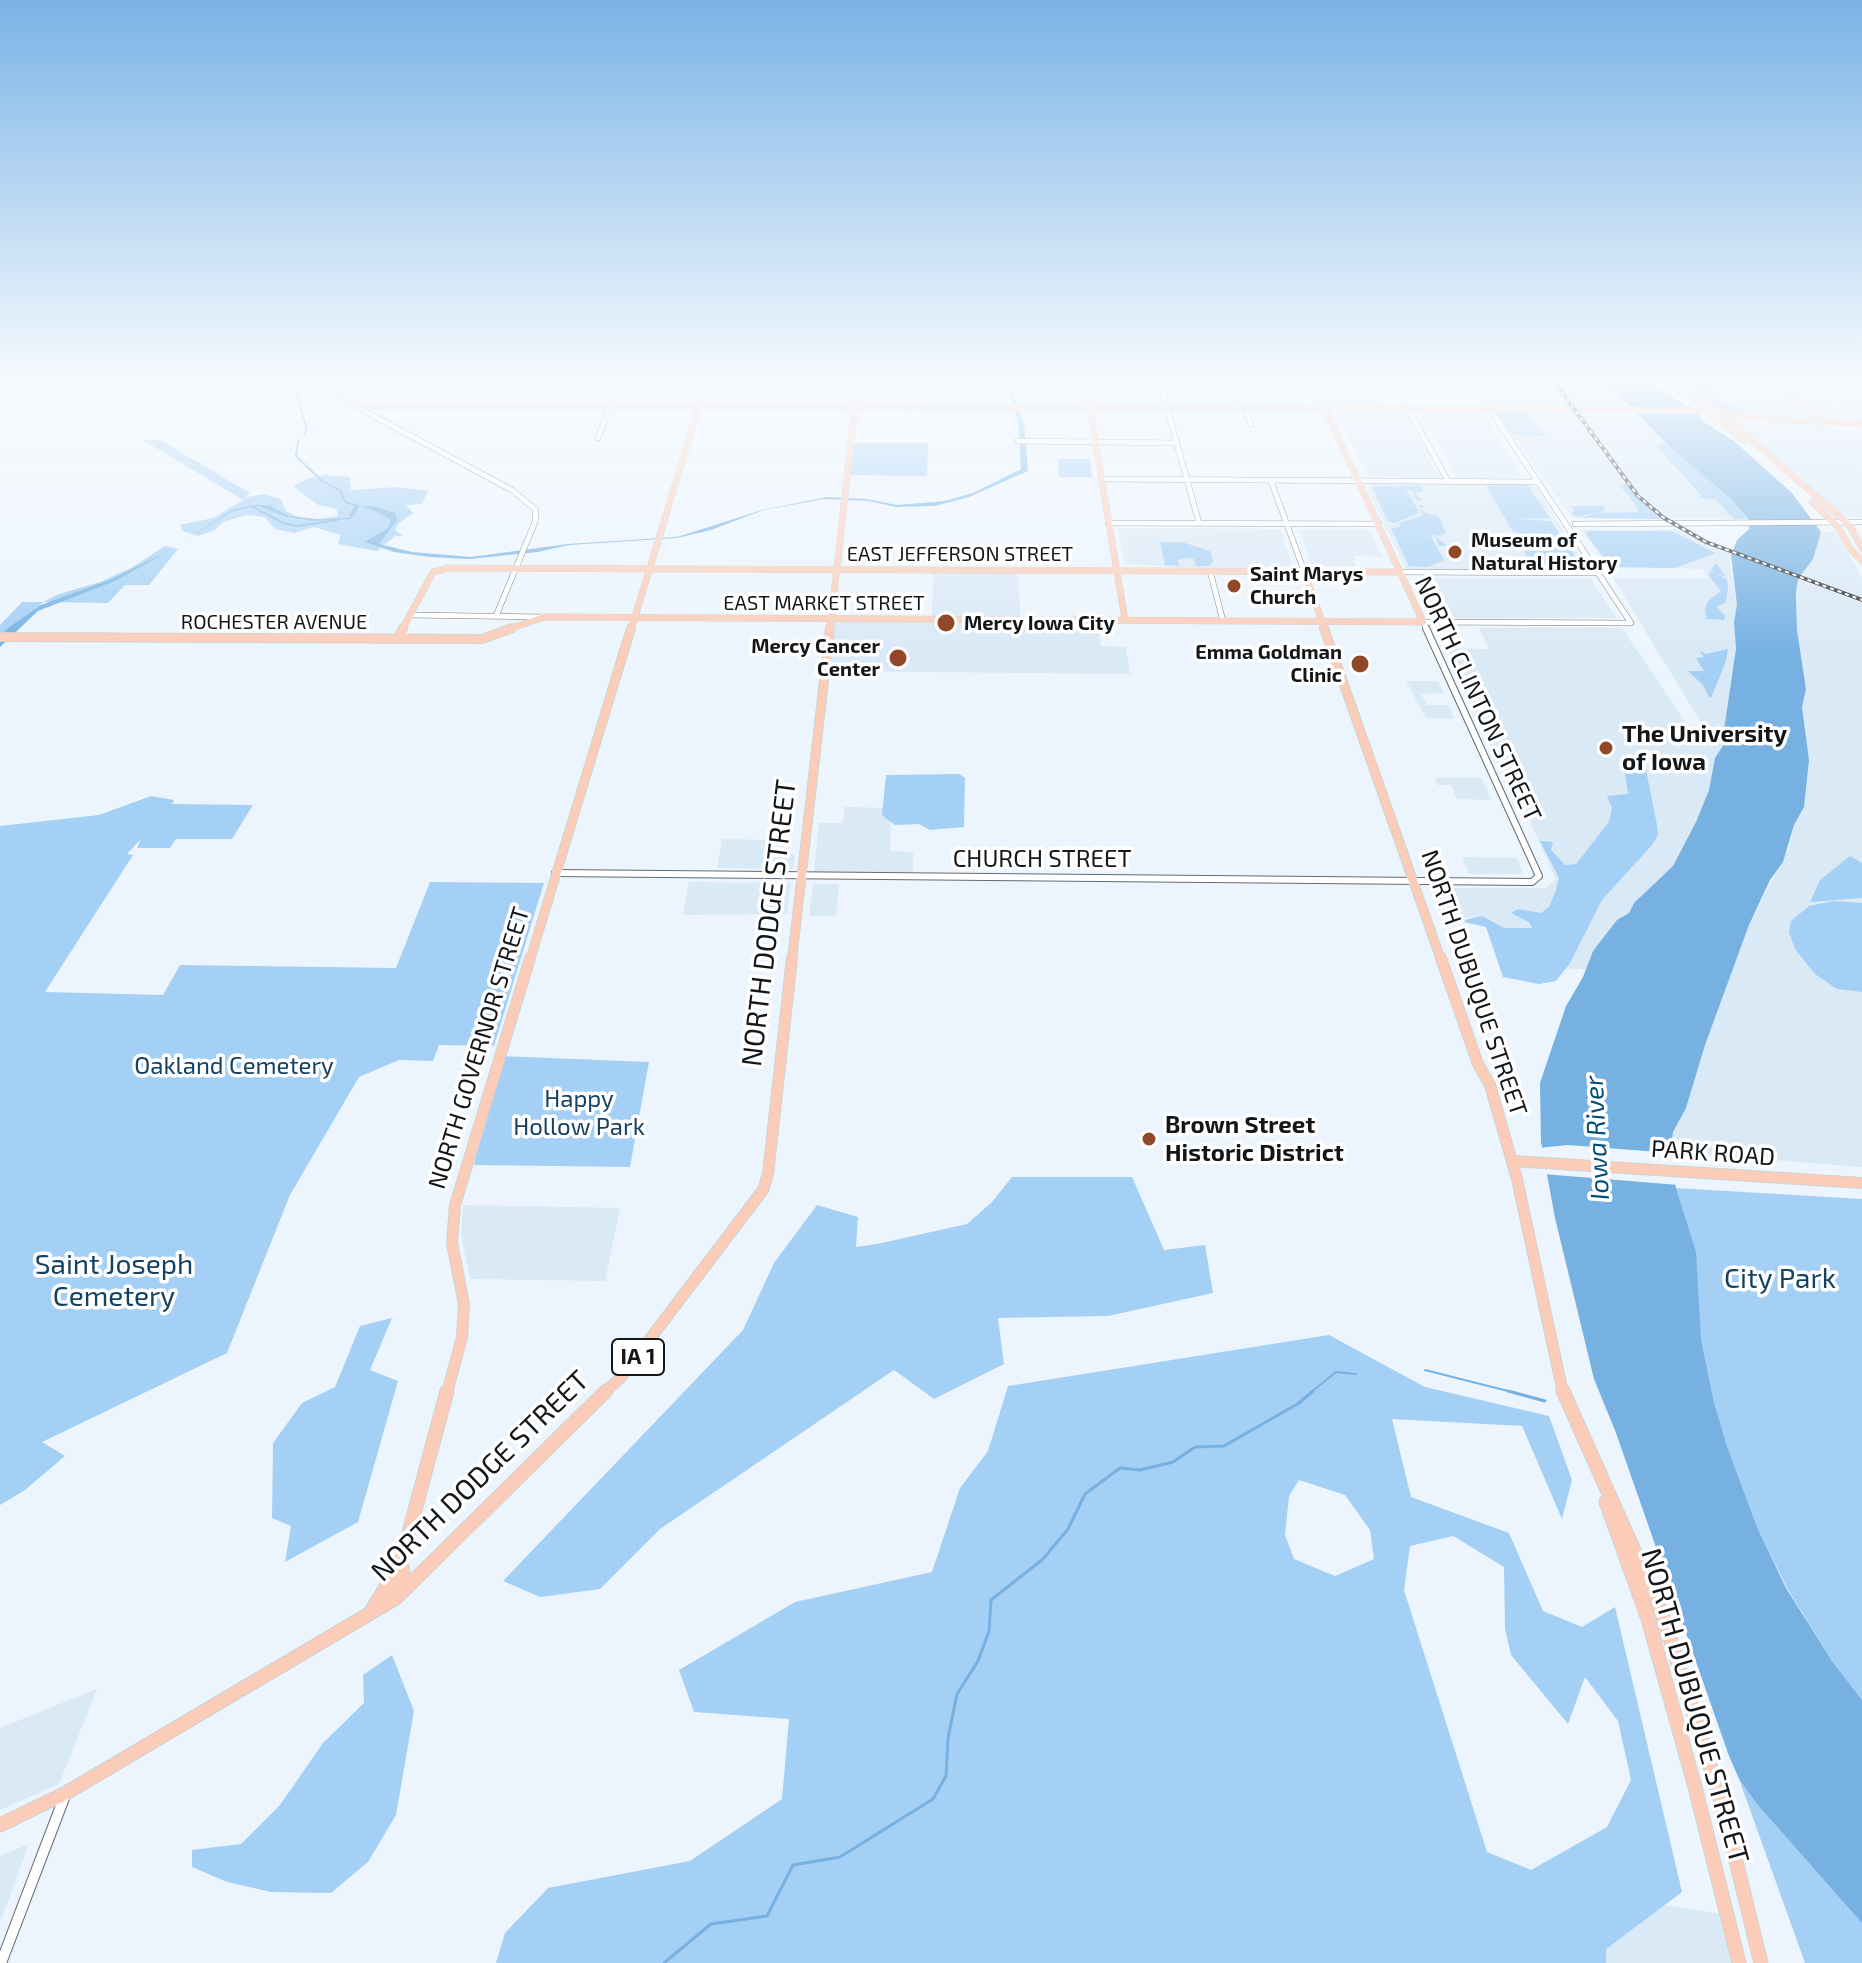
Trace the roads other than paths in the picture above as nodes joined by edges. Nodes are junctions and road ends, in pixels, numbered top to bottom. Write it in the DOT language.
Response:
graph roads {
  1 [pos="476,471"];
  2 [pos="679,471"];
  3 [pos="847,471"];
  4 [pos="1100,471"];
  5 [pos="1184,471"];
  6 [pos="1354,471"];
  7 [pos="1442,471"];
  8 [pos="1530,471"];
  9 [pos="1779,471"];
  10 [pos="1785,471"];
  11 [pos="1101,479"];
  12 [pos="1358,480"];
  13 [pos="1187,481"];
  14 [pos="1271,481"];
  15 [pos="1448,481"];
  16 [pos="1537,482"];
  17 [pos="1834,522"];
  18 [pos="1845,522"];
  19 [pos="1862,522"];
  20 [pos="1108,523"];
  21 [pos="1199,523"];
  22 [pos="1287,524"];
  23 [pos="1379,524"];
  24 [pos="1565,524"];
  25 [pos="1861,557"];
  26 [pos="516,568"];
  27 [pos="650,568"];
  28 [pos="836,569"];
  29 [pos="1116,571"];
  30 [pos="1210,571"];
  31 [pos="1304,571"];
  32 [pos="1400,572"];
  33 [pos="1597,573"];
  34 [pos="410,615"];
  35 [pos="496,616"];
  36 [pos="544,617"];
  37 [pos="635,618"];
  38 [pos="830,619"];
  39 [pos="1125,620"];
  40 [pos="1223,621"];
  41 [pos="1323,622"];
  42 [pos="1423,622"];
  43 [pos="0,637"];
  44 [pos="398,638"];
  45 [pos="555,873"];
  46 [pos="801,876"];
  47 [pos="1415,880"];
  48 [pos="1529,881"];
  49 [pos="1513,1161"];
  50 [pos="1862,1183"];
  51 [pos="1593,1465"];
  52 [pos="401,1562"];
  53 [pos="432,1562"];
  54 [pos="396,1598"];
  55 [pos="372,1611"];
  56 [pos="66,1793"];
  57 [pos="0,1825"];
  58 [pos="1,1963"];
  59 [pos="1739,1963"];
  60 [pos="1761,1963"];
  1 -- 26 [label="street"];
  2 -- 27 [label="main road, NORTH GOVERNOR STREET"];
  3 -- 28 [label="main road, NORTH DODGE STREET / IA 1"];
  4 -- 11 [label="main road"];
  5 -- 13 [label="street"];
  6 -- 12 [label="main road, NORTH CLINTON STREET"];
  7 -- 15 [label="street"];
  8 -- 16 [label="street"];
  9 -- 17 [label="main road"];
  10 -- 18 [label="main road"];
  11 -- 13 [label="street"];
  11 -- 20 [label="main road"];
  12 -- 14 [label="street"];
  12 -- 15 [label="street"];
  12 -- 23 [label="main road, NORTH CLINTON STREET"];
  13 -- 14 [label="street"];
  13 -- 21 [label="street"];
  14 -- 22 [label="street, NORTH DUBUQUE STREET"];
  15 -- 16 [label="street"];
  16 -- 24 [label="street"];
  17 -- 18 [label="street"];
  17 -- 24 [label="street"];
  17 -- 25 [label="main road"];
  18 -- 19 [label="street"];
  18 -- 25 [label="main road"];
  20 -- 21 [label="street"];
  20 -- 29 [label="main road"];
  21 -- 22 [label="street"];
  22 -- 23 [label="street"];
  22 -- 31 [label="street, NORTH DUBUQUE STREET"];
  23 -- 32 [label="main road, NORTH CLINTON STREET"];
  24 -- 33 [label="street"];
  26 -- 27 [label="main road, EAST JEFFERSON STREET"];
  26 -- 34 [label="main road, EAST JEFFERSON STREET"];
  26 -- 35 [label="street"];
  27 -- 28 [label="main road, EAST JEFFERSON STREET"];
  27 -- 37 [label="main road, NORTH GOVERNOR STREET"];
  28 -- 29 [label="main road, EAST JEFFERSON STREET"];
  28 -- 38 [label="main road, NORTH DODGE STREET / IA 1"];
  29 -- 30 [label="main road, EAST JEFFERSON STREET"];
  29 -- 39 [label="main road"];
  30 -- 31 [label="main road, EAST JEFFERSON STREET"];
  30 -- 40 [label="street"];
  31 -- 32 [label="main road, EAST JEFFERSON STREET"];
  31 -- 41 [label="main road, NORTH DUBUQUE STREET"];
  32 -- 33 [label="street, EAST JEFFERSON STREET"];
  32 -- 42 [label="main road, NORTH CLINTON STREET"];
  33 -- 42 [label="street, EAST MARKET STREET"];
  34 -- 35 [label="street, EAST MARKET STREET"];
  34 -- 44 [label="main road"];
  35 -- 36 [label="street, EAST MARKET STREET"];
  36 -- 37 [label="main road, EAST MARKET STREET"];
  36 -- 44 [label="main road, ROCHESTER AVENUE"];
  37 -- 38 [label="main road, EAST MARKET STREET"];
  37 -- 45 [label="main road, NORTH GOVERNOR STREET"];
  38 -- 39 [label="main road, EAST MARKET STREET"];
  38 -- 46 [label="main road, NORTH DODGE STREET / IA 1"];
  39 -- 40 [label="main road, EAST MARKET STREET"];
  40 -- 41 [label="main road, EAST MARKET STREET"];
  41 -- 42 [label="main road, EAST MARKET STREET"];
  41 -- 47 [label="main road, NORTH DUBUQUE STREET"];
  42 -- 48 [label="street, NORTH CLINTON STREET"];
  43 -- 44 [label="main road, ROCHESTER AVENUE"];
  45 -- 46 [label="street, CHURCH STREET"];
  45 -- 52 [label="main road, NORTH GOVERNOR STREET"];
  46 -- 47 [label="street, CHURCH STREET"];
  46 -- 53 [label="main road, NORTH DODGE STREET / IA 1"];
  47 -- 48 [label="street, CHURCH STREET"];
  47 -- 49 [label="main road, NORTH DUBUQUE STREET"];
  49 -- 50 [label="main road, PARK ROAD"];
  49 -- 51 [label="main road, NORTH DUBUQUE STREET"];
  51 -- 59 [label="main road, NORTH DUBUQUE STREET"];
  51 -- 60 [label="main road, NORTH DUBUQUE STREET"];
  52 -- 53 [label="main road"];
  52 -- 54 [label="main road, NORTH GOVERNOR STREET"];
  52 -- 55 [label="main road"];
  53 -- 54 [label="main road, NORTH DODGE STREET / IA 1"];
  54 -- 55 [label="main road, NORTH DODGE STREET / IA 1"];
  55 -- 56 [label="main road, NORTH DODGE STREET / IA 1"];
  56 -- 57 [label="main road, NORTH DODGE STREET / IA 1"];
  56 -- 58 [label="street"];
}
